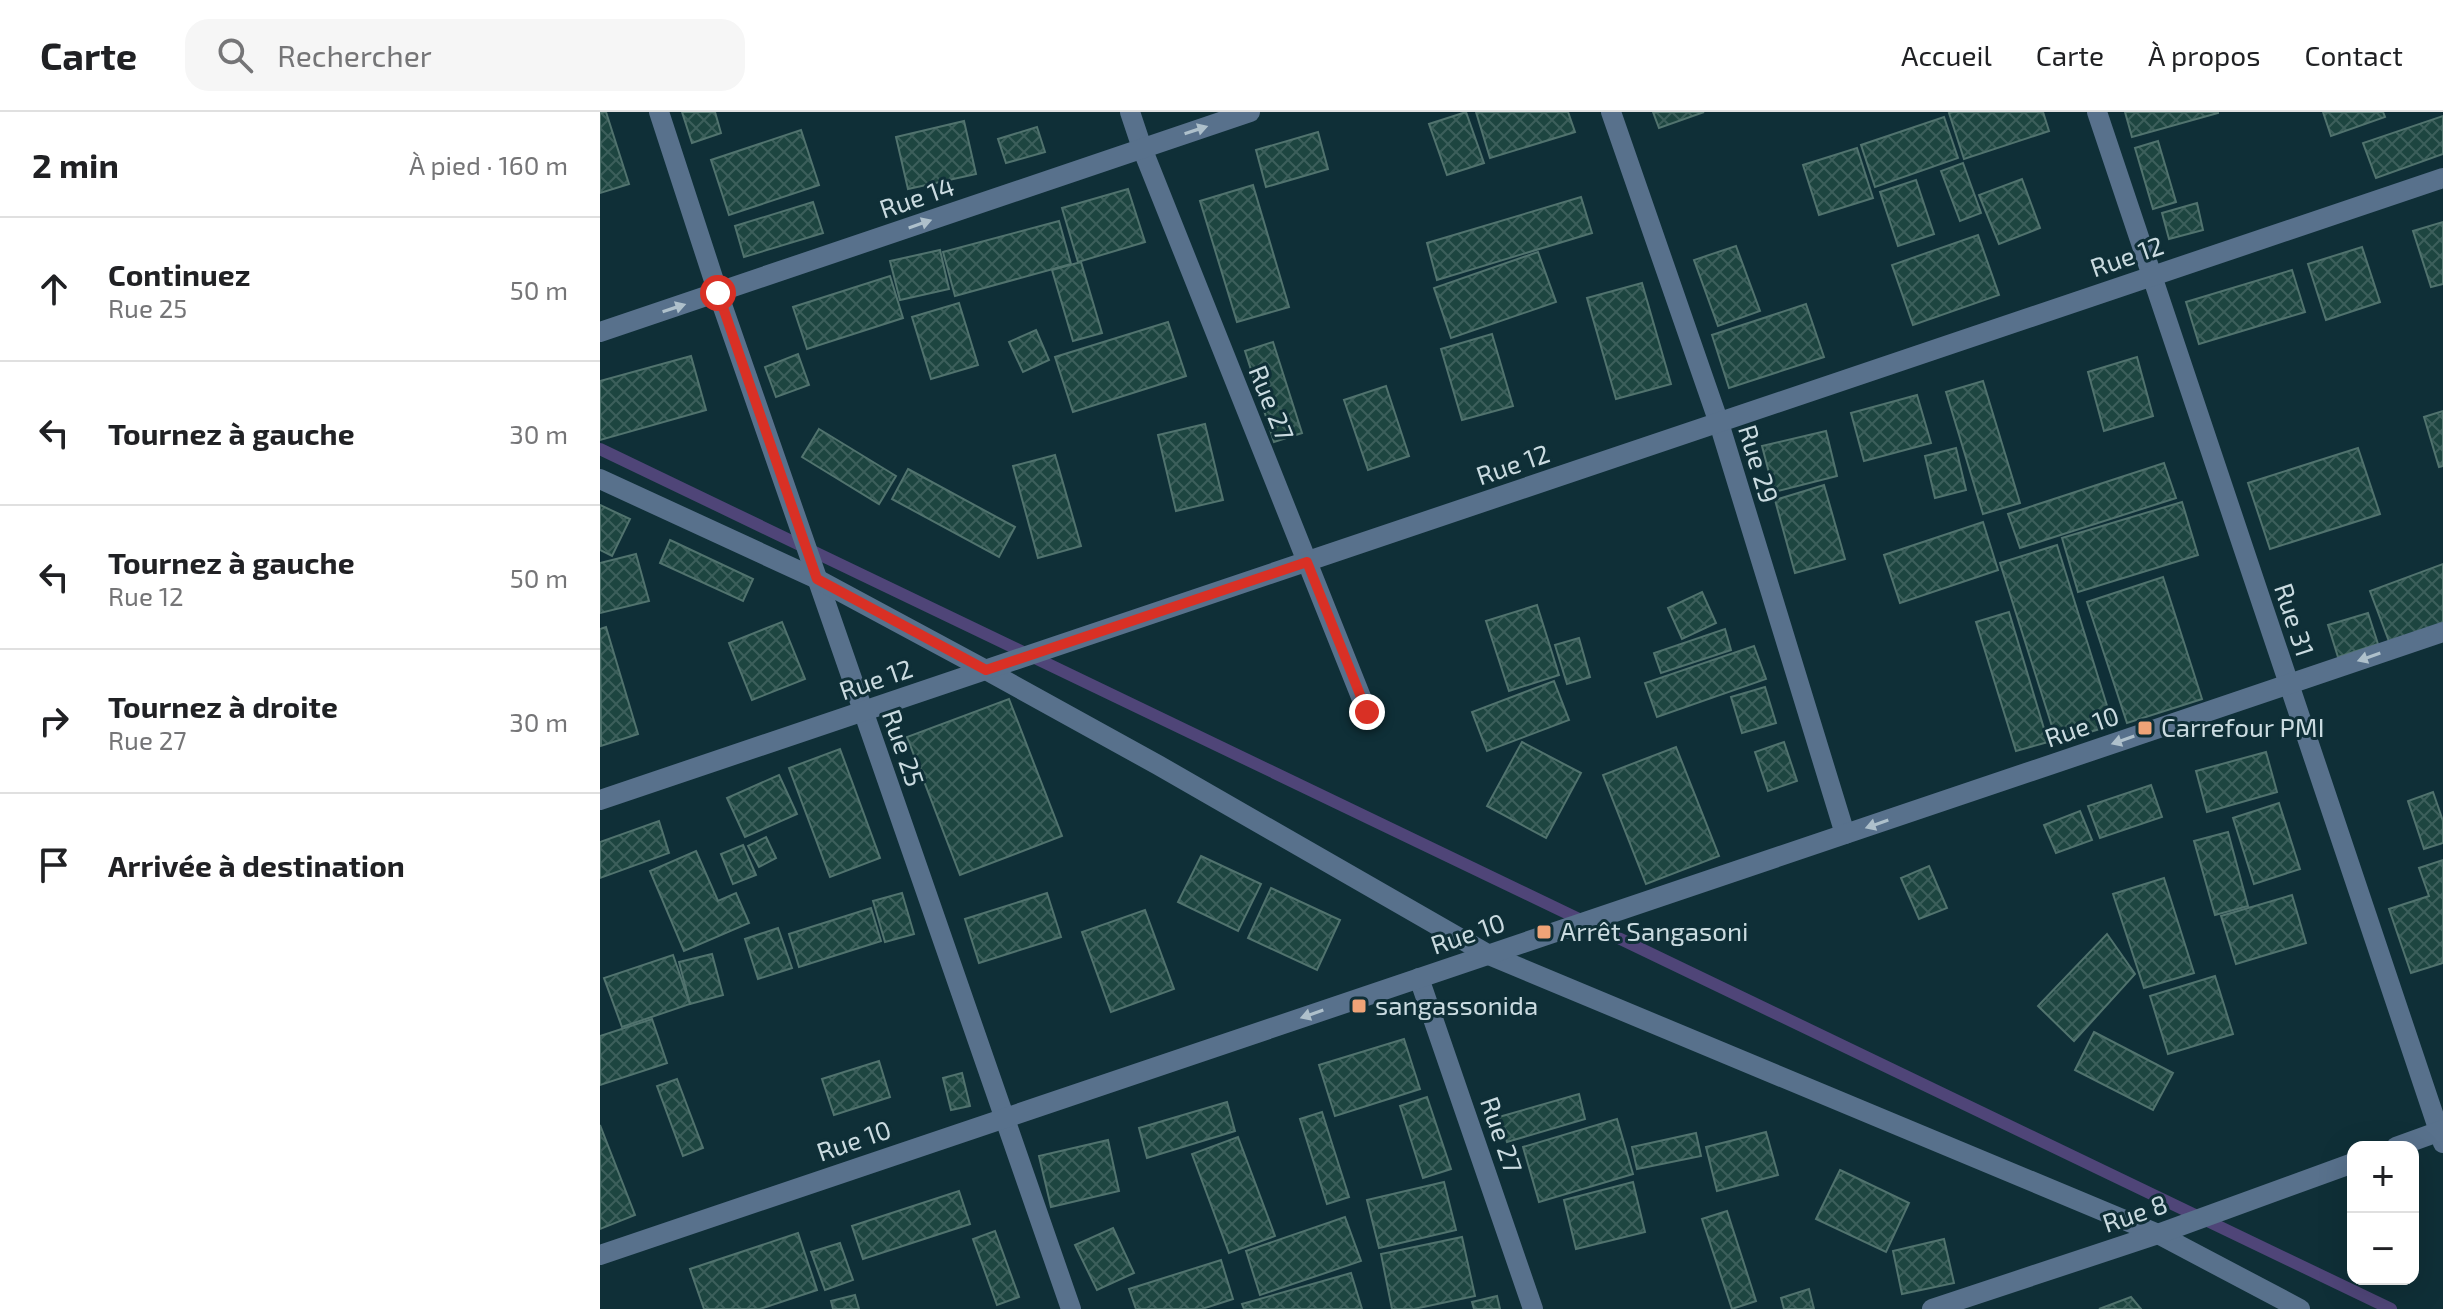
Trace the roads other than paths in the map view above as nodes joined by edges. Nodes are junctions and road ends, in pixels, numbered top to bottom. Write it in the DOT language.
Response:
graph roads {
  1 [pos="659,112"];
  2 [pos="1130,112"];
  3 [pos="1250,112"];
  4 [pos="1611,112"];
  5 [pos="2097,112"];
  6 [pos="1142,148"];
  7 [pos="2443,178"];
  8 [pos="2152,276"];
  9 [pos="718,293"];
  10 [pos="600,332"];
  11 [pos="1719,423"];
  12 [pos="600,479"];
  13 [pos="1307,562"];
  14 [pos="817,579"];
  15 [pos="2443,632"];
  16 [pos="986,670"];
  17 [pos="2288,684"];
  18 [pos="863,712"];
  19 [pos="1367,712"];
  20 [pos="600,800"];
  21 [pos="1845,834"];
  22 [pos="1489,955"];
  23 [pos="1419,978"];
  24 [pos="1005,1118"];
  25 [pos="2441,1135"];
  26 [pos="2418,1141"];
  27 [pos="2347,1165"];
  28 [pos="2158,1234"];
  29 [pos="600,1255"];
  30 [pos="1987,1300"];
  31 [pos="1071,1309"];
  32 [pos="1533,1309"];
  33 [pos="1932,1309"];
  34 [pos="2300,1309"];
  1 -- 9 [label="street, Rue 25"];
  2 -- 6 [label="street, Rue 27"];
  6 -- 3 [label="street, Rue 14, one-way"];
  4 -- 11 [label="street, Rue 29"];
  5 -- 8 [label="street, Rue 31"];
  9 -- 6 [label="street, Rue 14, one-way"];
  6 -- 13 [label="street, Rue 27"];
  7 -- 8 [label="street, Rue 12"];
  8 -- 11 [label="street, Rue 12"];
  8 -- 17 [label="street, Rue 31"];
  10 -- 9 [label="street, Rue 14, one-way"];
  9 -- 14 [label="street, Rue 25"];
  11 -- 13 [label="street, Rue 12"];
  11 -- 21 [label="street, Rue 29"];
  12 -- 14 [label="street"];
  13 -- 16 [label="street, Rue 12"];
  13 -- 19 [label="street, Rue 27"];
  14 -- 16 [label="street"];
  14 -- 18 [label="street, Rue 25"];
  15 -- 17 [label="street, Rue 10, one-way"];
  16 -- 18 [label="street, Rue 12"];
  16 -- 22 [label="street"];
  17 -- 21 [label="street, Rue 10, one-way"];
  17 -- 25 [label="street, Rue 31"];
  18 -- 20 [label="street, Rue 12"];
  18 -- 24 [label="street, Rue 25"];
  21 -- 22 [label="street, Rue 10"];
  22 -- 23 [label="street, Rue 10"];
  22 -- 28 [label="street"];
  23 -- 24 [label="street, Rue 10, one-way"];
  23 -- 32 [label="street, Rue 27"];
  24 -- 29 [label="street, Rue 10"];
  24 -- 31 [label="street, Rue 25"];
  25 -- 26 [label="street"];
  27 -- 28 [label="street, Rue 8"];
  28 -- 30 [label="street, Rue 8"];
  28 -- 34 [label="street"];
  30 -- 33 [label="street, Rue 8"];
}
